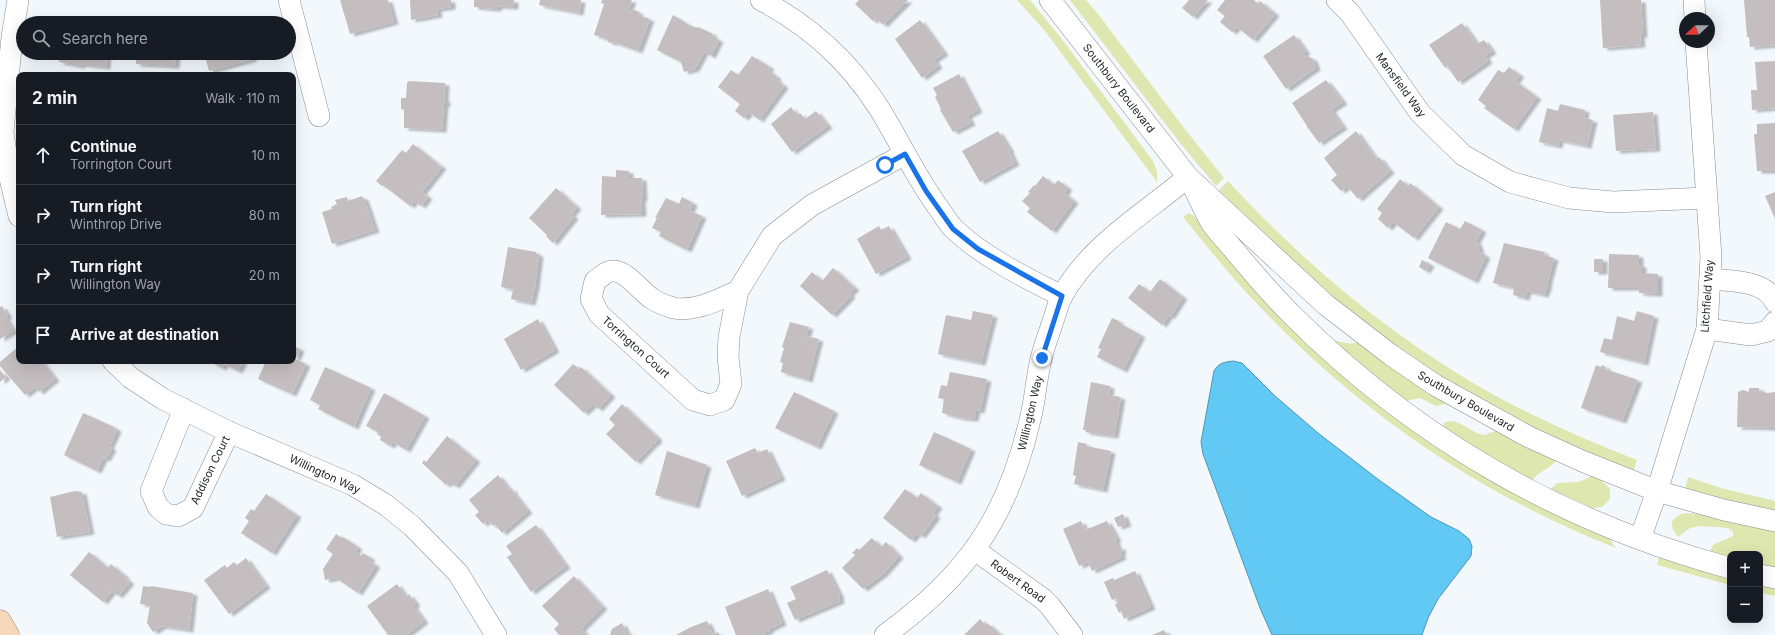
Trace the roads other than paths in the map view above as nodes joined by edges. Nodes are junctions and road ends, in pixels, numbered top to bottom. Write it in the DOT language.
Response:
graph roads {
  1 [pos="18,0"];
  2 [pos="289,0"];
  3 [pos="761,0"];
  4 [pos="1050,0"];
  5 [pos="1337,0"];
  6 [pos="1694,0"];
  7 [pos="1695,12"];
  8 [pos="293,16"];
  9 [pos="296,27"];
  10 [pos="1696,48"];
  11 [pos="5,57"];
  12 [pos="2,110"];
  13 [pos="319,116"];
  14 [pos="905,154"];
  15 [pos="1188,176"];
  16 [pos="1706,198"];
  17 [pos="16,203"];
  18 [pos="1710,279"];
  19 [pos="738,291"];
  20 [pos="1062,296"];
  21 [pos="1775,302"];
  22 [pos="1775,322"];
  23 [pos="1707,329"];
  24 [pos="116,364"];
  25 [pos="184,409"];
  26 [pos="229,432"];
  27 [pos="1657,491"];
  28 [pos="1775,522"];
  29 [pos="1640,539"];
  30 [pos="975,550"];
  31 [pos="1727,567"];
  32 [pos="1763,576"];
  33 [pos="1775,578"];
  34 [pos="0,621"];
  35 [pos="8,635"];
  36 [pos="496,635"];
  37 [pos="885,635"];
  38 [pos="1072,635"];
  1 -- 11 [label="street"];
  2 -- 8 [label="street"];
  3 -- 14 [label="street"];
  4 -- 15 [label="street, Southbury Boulevard"];
  5 -- 16 [label="street, Mansfield Way"];
  6 -- 7 [label="street"];
  9 -- 13 [label="street"];
  10 -- 16 [label="street, Litchfield Way"];
  11 -- 12 [label="street"];
  12 -- 17 [label="street"];
  14 -- 19 [label="street, Torrington Court"];
  14 -- 20 [label="street"];
  15 -- 20 [label="street, Willington Way"];
  15 -- 27 [label="street, Southbury Boulevard"];
  15 -- 29 [label="street, Southbury Boulevard"];
  16 -- 18 [label="street, Litchfield Way"];
  18 -- 21 [label="street"];
  18 -- 23 [label="street, Litchfield Way"];
  19 -- 19 [label="street, Torrington Court"];
  20 -- 30 [label="street, Willington Way"];
  22 -- 23 [label="street"];
  23 -- 27 [label="street, Litchfield Way"];
  24 -- 25 [label="street, Willington Way"];
  25 -- 26 [label="street, Willington Way"];
  25 -- 26 [label="street, Addison Court"];
  26 -- 36 [label="street, Willington Way"];
  27 -- 28 [label="street, Southbury Boulevard"];
  27 -- 29 [label="street, Litchfield Way"];
  29 -- 31 [label="street, Southbury Boulevard"];
  30 -- 37 [label="street, Willington Way"];
  30 -- 38 [label="street, Robert Road"];
  32 -- 33 [label="street"];
  34 -- 35 [label="main road"];
}
